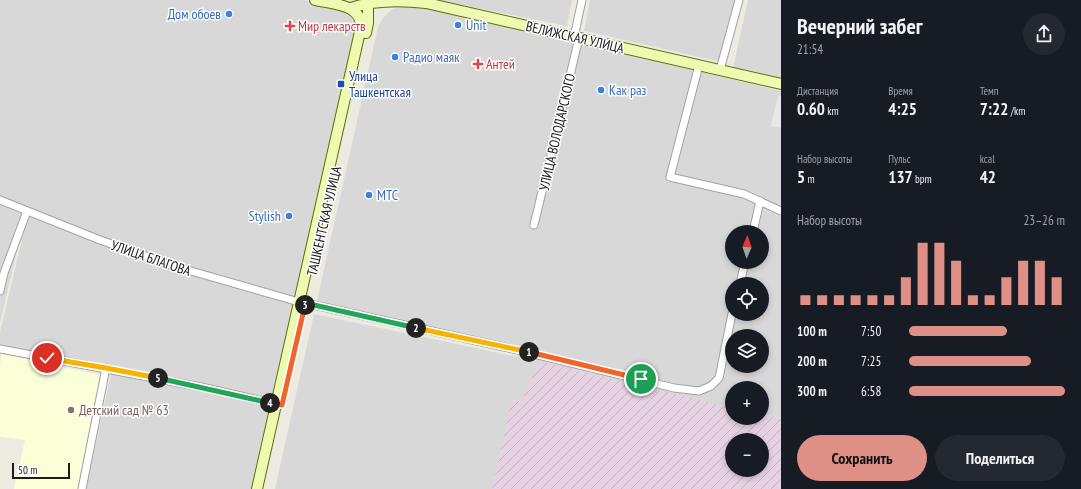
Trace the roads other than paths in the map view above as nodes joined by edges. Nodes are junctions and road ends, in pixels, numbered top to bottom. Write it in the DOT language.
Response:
graph roads {
  1 [pos="315,0"];
  2 [pos="582,0"];
  3 [pos="739,0"];
  4 [pos="359,3"];
  5 [pos="577,37"];
  6 [pos="699,65"];
  7 [pos="720,70"];
  8 [pos="781,84"];
  9 [pos="0,200"];
  10 [pos="760,201"];
  11 [pos="27,211"];
  12 [pos="781,211"];
  13 [pos="534,225"];
  14 [pos="755,225"];
  15 [pos="0,291"];
  16 [pos="302,302"];
  17 [pos="731,321"];
  18 [pos="0,349"];
  19 [pos="106,368"];
  20 [pos="279,405"];
  21 [pos="267,460"];
  22 [pos="82,489"];
  23 [pos="257,489"];
  24 [pos="264,489"];
  1 -- 4 [label="main road, ВЕЛИЖСКАЯ УЛИЦА"];
  2 -- 5 [label="street, УЛИЦА ВОЛОДАРСКОГО"];
  3 -- 7 [label="street"];
  4 -- 5 [label="main road, ВЕЛИЖСКАЯ УЛИЦА"];
  4 -- 16 [label="main road, ТАШКЕНТСКАЯ УЛИЦА"];
  4 -- 16 [label="main road, ТАШКЕНТСКАЯ УЛИЦА"];
  5 -- 6 [label="main road, ВЕЛИЖСКАЯ УЛИЦА"];
  5 -- 13 [label="street, УЛИЦА ВОЛОДАРСКОГО"];
  6 -- 7 [label="main road, ВЕЛИЖСКАЯ УЛИЦА"];
  6 -- 10 [label="street"];
  7 -- 8 [label="main road, ВЕЛИЖСКАЯ УЛИЦА"];
  9 -- 11 [label="street, УЛИЦА БЛАГОВА"];
  10 -- 12 [label="street"];
  10 -- 14 [label="street"];
  11 -- 15 [label="street"];
  11 -- 16 [label="street, УЛИЦА БЛАГОВА"];
  16 -- 17 [label="street, УЛИЦА БЛАГОВА"];
  16 -- 20 [label="main road, ТАШКЕНТСКАЯ УЛИЦА"];
  18 -- 19 [label="street"];
  19 -- 20 [label="street"];
  19 -- 22 [label="street"];
  20 -- 21 [label="main road, ТАШКЕНТСКАЯ УЛИЦА"];
  21 -- 23 [label="main road, ТАШКЕНТСКАЯ УЛИЦА"];
  21 -- 24 [label="main road, ТАШКЕНТСКАЯ УЛИЦА"];
}
